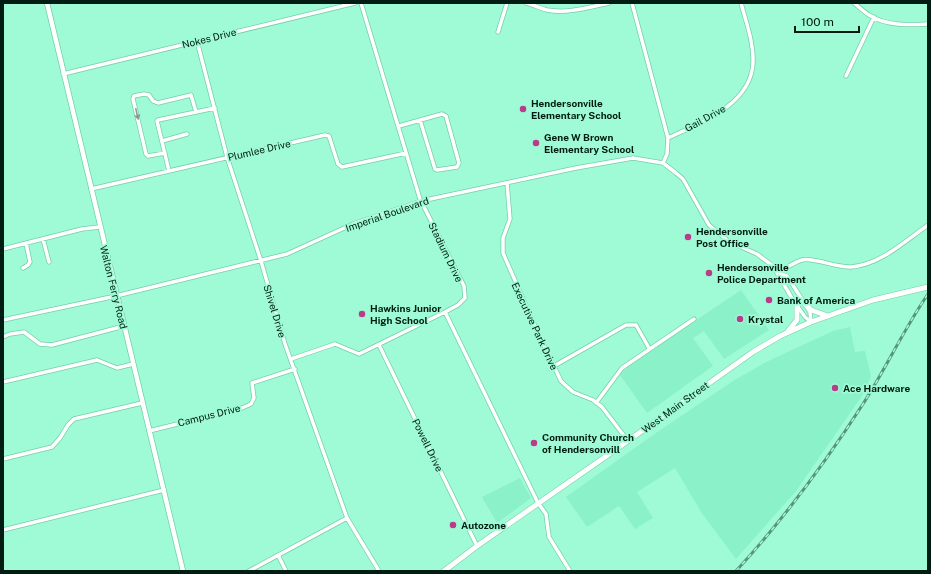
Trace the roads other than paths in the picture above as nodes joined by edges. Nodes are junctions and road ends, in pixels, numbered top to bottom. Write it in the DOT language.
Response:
graph roads {
  1 [pos="47,3"];
  2 [pos="355,3"];
  3 [pos="361,3"];
  4 [pos="507,3"];
  5 [pos="526,3"];
  6 [pos="610,3"];
  7 [pos="632,3"];
  8 [pos="741,3"];
  9 [pos="854,3"];
  10 [pos="874,17"];
  11 [pos="928,24"];
  12 [pos="498,32"];
  13 [pos="197,41"];
  14 [pos="64,74"];
  15 [pos="846,76"];
  16 [pos="215,108"];
  17 [pos="196,112"];
  18 [pos="420,120"];
  19 [pos="399,126"];
  20 [pos="186,134"];
  21 [pos="668,138"];
  22 [pos="162,141"];
  23 [pos="165,153"];
  24 [pos="406,153"];
  25 [pos="228,158"];
  26 [pos="663,163"];
  27 [pos="169,171"];
  28 [pos="507,182"];
  29 [pos="91,189"];
  30 [pos="421,200"];
  31 [pos="928,225"];
  32 [pos="100,227"];
  33 [pos="43,239"];
  34 [pos="26,243"];
  35 [pos="3,249"];
  36 [pos="261,261"];
  37 [pos="49,262"];
  38 [pos="23,268"];
  39 [pos="778,273"];
  40 [pos="928,287"];
  41 [pos="116,296"];
  42 [pos="805,304"];
  43 [pos="797,305"];
  44 [pos="445,312"];
  45 [pos="828,316"];
  46 [pos="694,319"];
  47 [pos="3,320"];
  48 [pos="812,322"];
  49 [pos="124,326"];
  50 [pos="788,332"];
  51 [pos="3,337"];
  52 [pos="378,345"];
  53 [pos="649,348"];
  54 [pos="291,359"];
  55 [pos="133,364"];
  56 [pos="554,366"];
  57 [pos="295,369"];
  58 [pos="3,382"];
  59 [pos="142,403"];
  60 [pos="596,403"];
  61 [pos="149,430"];
  62 [pos="628,441"];
  63 [pos="3,459"];
  64 [pos="164,490"];
  65 [pos="538,503"];
  66 [pos="347,518"];
  67 [pos="3,530"];
  68 [pos="477,546"];
  69 [pos="278,555"];
  70 [pos="183,571"];
  71 [pos="249,571"];
  72 [pos="286,571"];
  73 [pos="379,571"];
  74 [pos="444,571"];
  75 [pos="570,571"];
  1 -- 14 [label="street, Walton Ferry Road"];
  2 -- 13 [label="street, Nokes Drive"];
  3 -- 19 [label="street, Stadium Drive"];
  4 -- 12 [label="street"];
  5 -- 6 [label="street"];
  7 -- 21 [label="street"];
  8 -- 21 [label="street, Gail Drive"];
  9 -- 10 [label="street"];
  10 -- 11 [label="street"];
  10 -- 15 [label="street"];
  13 -- 14 [label="street, Nokes Drive"];
  13 -- 16 [label="street, Shivel Drive"];
  14 -- 29 [label="street, Walton Ferry Road"];
  16 -- 17 [label="street"];
  16 -- 25 [label="street, Shivel Drive"];
  17 -- 22 [label="street"];
  17 -- 23 [label="street, one-way"];
  18 -- 18 [label="street"];
  18 -- 19 [label="street"];
  19 -- 24 [label="street, Stadium Drive"];
  20 -- 22 [label="street"];
  21 -- 26 [label="street"];
  22 -- 23 [label="street"];
  23 -- 27 [label="street"];
  24 -- 25 [label="street, Plumlee Drive"];
  24 -- 30 [label="street, Stadium Drive"];
  25 -- 27 [label="street, Plumlee Drive"];
  25 -- 36 [label="street, Shivel Drive"];
  26 -- 28 [label="street, Imperial Boulevard"];
  26 -- 39 [label="street, Imperial Boulevard"];
  27 -- 29 [label="street, Plumlee Drive"];
  28 -- 30 [label="street, Imperial Boulevard"];
  28 -- 56 [label="street, Executive Park Drive"];
  29 -- 32 [label="street, Walton Ferry Road"];
  30 -- 36 [label="street, Imperial Boulevard"];
  30 -- 44 [label="street, Stadium Drive"];
  31 -- 39 [label="street"];
  32 -- 33 [label="street"];
  32 -- 41 [label="street, Walton Ferry Road"];
  33 -- 34 [label="street"];
  33 -- 37 [label="street"];
  34 -- 35 [label="street"];
  34 -- 38 [label="street"];
  36 -- 41 [label="street, Imperial Boulevard"];
  36 -- 54 [label="street, Shivel Drive"];
  39 -- 42 [label="street, Imperial Boulevard"];
  39 -- 43 [label="street, Imperial Boulevard"];
  40 -- 45 [label="main road, West Main Street"];
  41 -- 47 [label="street, Imperial Boulevard"];
  41 -- 49 [label="street, Walton Ferry Road"];
  42 -- 45 [label="main road"];
  42 -- 48 [label="street, Imperial Boulevard"];
  43 -- 48 [label="street, Imperial Boulevard"];
  43 -- 50 [label="main road"];
  44 -- 52 [label="street"];
  44 -- 65 [label="street"];
  45 -- 48 [label="main road, West Main Street"];
  46 -- 53 [label="street"];
  48 -- 50 [label="main road, West Main Street"];
  49 -- 51 [label="street"];
  49 -- 55 [label="street, Walton Ferry Road"];
  50 -- 62 [label="main road, West Main Street"];
  52 -- 54 [label="street"];
  52 -- 68 [label="street, Powell Drive"];
  53 -- 56 [label="street"];
  53 -- 60 [label="street"];
  54 -- 57 [label="street, Shivel Drive"];
  55 -- 58 [label="street"];
  55 -- 59 [label="street, Walton Ferry Road"];
  56 -- 60 [label="street, Executive Park Drive"];
  57 -- 61 [label="street, Campus Drive"];
  57 -- 66 [label="street, Shivel Drive"];
  59 -- 61 [label="street, Walton Ferry Road"];
  59 -- 63 [label="street"];
  60 -- 62 [label="street, Executive Park Drive"];
  61 -- 64 [label="street, Walton Ferry Road"];
  62 -- 65 [label="main road, West Main Street"];
  64 -- 67 [label="street"];
  64 -- 70 [label="street, Walton Ferry Road"];
  65 -- 68 [label="main road, West Main Street"];
  65 -- 75 [label="street"];
  66 -- 69 [label="street"];
  66 -- 73 [label="street, Shivel Drive"];
  68 -- 74 [label="main road, West Main Street"];
  69 -- 71 [label="street"];
  69 -- 72 [label="street"];
}
